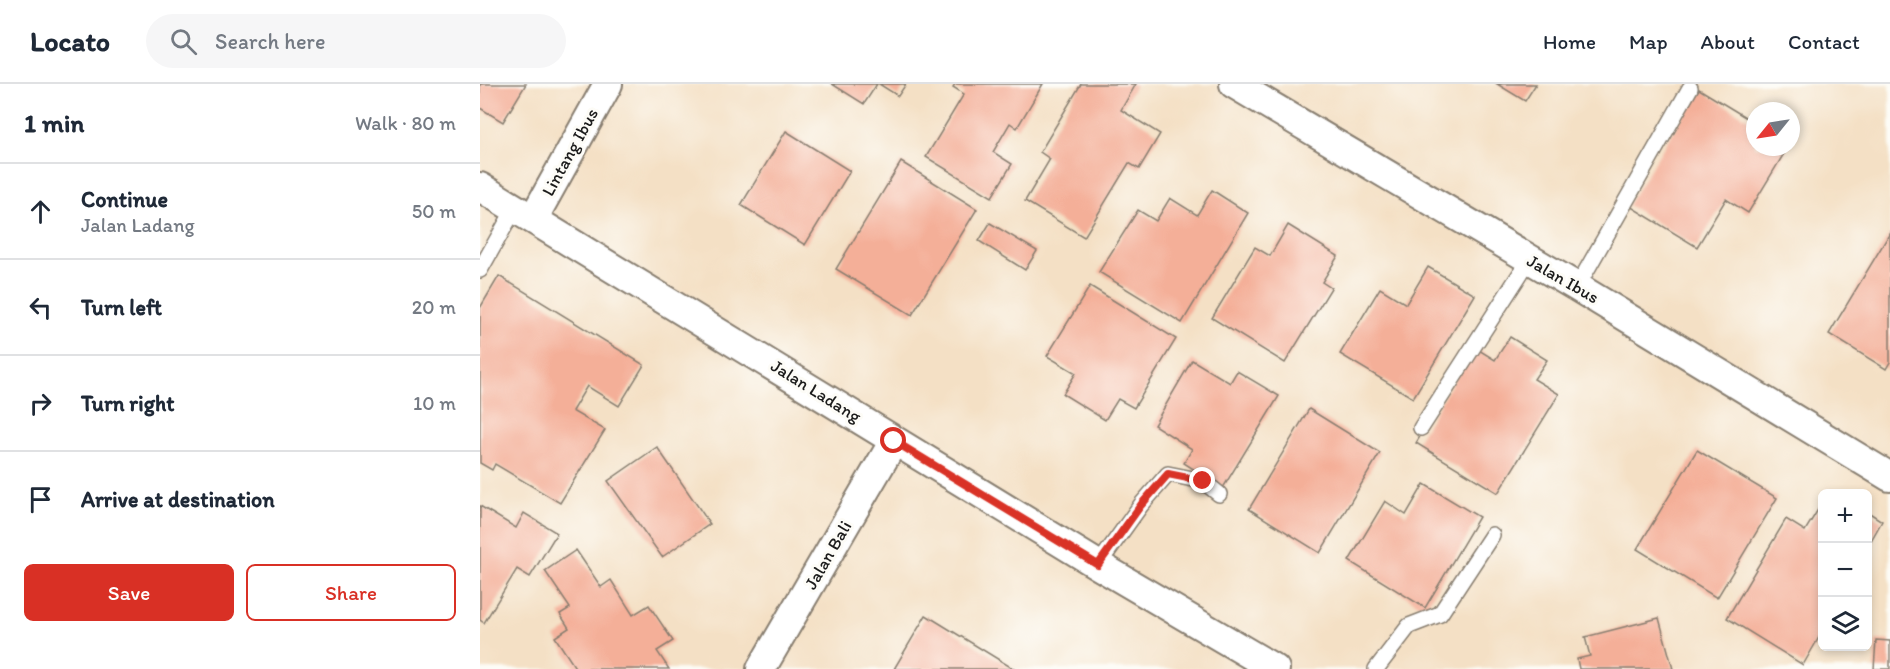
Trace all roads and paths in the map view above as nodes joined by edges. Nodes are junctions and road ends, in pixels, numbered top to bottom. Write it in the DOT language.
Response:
graph roads {
  1 [pos="608,84"];
  2 [pos="1234,84"];
  3 [pos="1690,88"];
  4 [pos="480,187"];
  5 [pos="524,213"];
  6 [pos="1529,260"];
  7 [pos="480,270"];
  8 [pos="1577,287"];
  9 [pos="1421,428"];
  10 [pos="894,441"];
  11 [pos="1890,477"];
  12 [pos="1219,494"];
  13 [pos="1492,535"];
  14 [pos="1098,565"];
  15 [pos="761,669"];
  16 [pos="1275,669"];
  17 [pos="1376,669"];
  1 -- 5 [label="street, Lintang Ibus"];
  2 -- 6 [label="street, Jalan Ibus"];
  3 -- 8 [label="lane"];
  4 -- 5 [label="street, Jalan Ladang"];
  5 -- 7 [label="lane"];
  5 -- 10 [label="street, Jalan Ladang"];
  6 -- 8 [label="street, Jalan Ibus"];
  6 -- 9 [label="lane"];
  8 -- 11 [label="street, Jalan Ibus"];
  10 -- 14 [label="street, Jalan Ladang"];
  10 -- 15 [label="street, Jalan Bali"];
  12 -- 14 [label="lane"];
  13 -- 17 [label="lane"];
  14 -- 16 [label="street, Jalan Ladang"];
}
